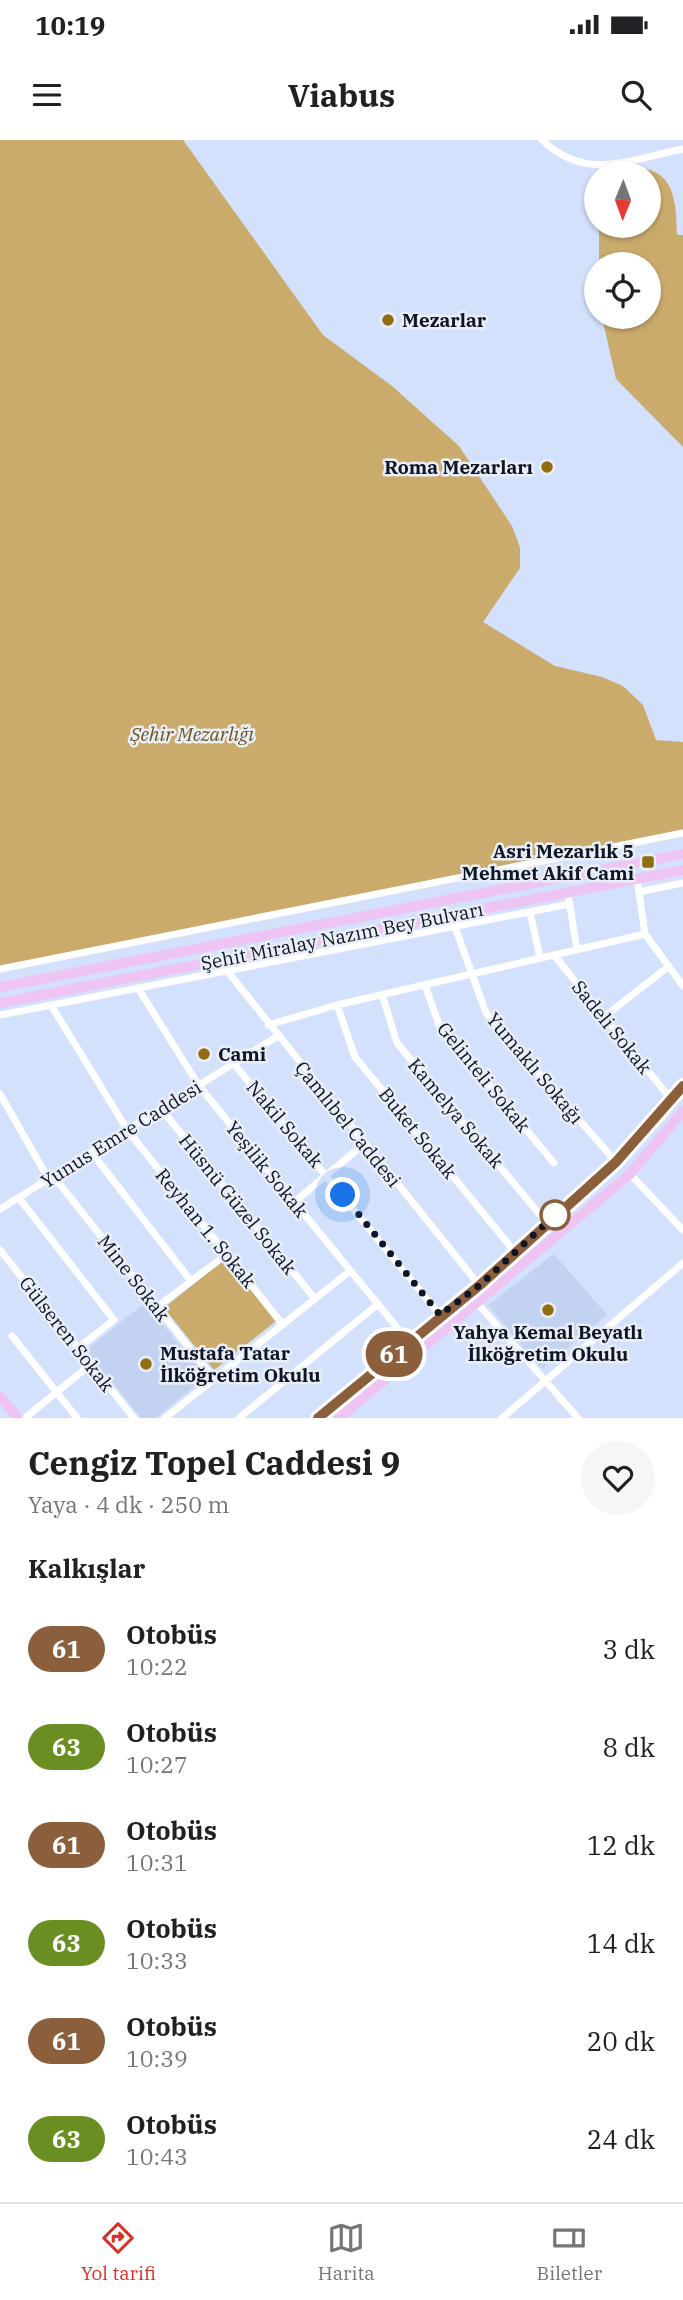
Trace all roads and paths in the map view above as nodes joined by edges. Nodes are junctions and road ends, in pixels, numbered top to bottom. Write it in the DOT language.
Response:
graph roads {
  1 [pos="542,140"];
  2 [pos="683,149"];
  3 [pos="683,833"];
  4 [pos="683,854"];
  5 [pos="683,870"];
  6 [pos="637,879"];
  7 [pos="683,883"];
  8 [pos="639,892"];
  9 [pos="569,898"];
  10 [pos="530,912"];
  11 [pos="455,927"];
  12 [pos="645,934"];
  13 [pos="577,950"];
  14 [pos="554,955"];
  15 [pos="540,958"];
  16 [pos="223,965"];
  17 [pos="668,966"];
  18 [pos="0,969"];
  19 [pos="471,974"];
  20 [pos="425,985"];
  21 [pos="683,986"];
  22 [pos="0,987"];
  23 [pos="138,988"];
  24 [pos="382,995"];
  25 [pos="0,1003"];
  26 [pos="51,1005"];
  27 [pos="337,1005"];
  28 [pos="0,1014"];
  29 [pos="604,1017"];
  30 [pos="268,1025"];
  31 [pos="278,1036"];
  32 [pos="234,1064"];
  33 [pos="199,1086"];
  34 [pos="683,1086"];
  35 [pos="0,1094"];
  36 [pos="671,1099"];
  37 [pos="162,1110"];
  38 [pos="683,1111"];
  39 [pos="128,1131"];
  40 [pos="364,1144"];
  41 [pos="92,1153"];
  42 [pos="616,1162"];
  43 [pos="554,1163"];
  44 [pos="630,1174"];
  45 [pos="327,1175"];
  46 [pos="52,1178"];
  47 [pos="19,1198"];
  48 [pos="294,1202"];
  49 [pos="0,1209"];
  50 [pos="683,1217"];
  51 [pos="672,1219"];
  52 [pos="546,1222"];
  53 [pos="683,1230"];
  54 [pos="0,1250"];
  55 [pos="515,1252"];
  56 [pos="227,1254"];
  57 [pos="683,1263"];
  58 [pos="350,1271"];
  59 [pos="191,1282"];
  60 [pos="480,1285"];
  61 [pos="315,1299"];
  62 [pos="477,1303"];
  63 [pos="378,1304"];
  64 [pos="157,1307"];
  65 [pos="440,1315"];
  66 [pos="283,1325"];
  67 [pos="12,1336"];
  68 [pos="409,1342"];
  69 [pos="78,1348"];
  70 [pos="91,1364"];
  71 [pos="214,1379"];
  72 [pos="545,1381"];
  73 [pos="57,1392"];
  74 [pos="0,1396"];
  75 [pos="513,1415"];
  76 [pos="18,1418"];
  77 [pos="25,1418"];
  78 [pos="77,1418"];
  79 [pos="134,1418"];
  80 [pos="165,1418"];
  81 [pos="239,1418"];
  82 [pos="318,1418"];
  83 [pos="339,1418"];
  84 [pos="502,1418"];
  85 [pos="578,1418"];
  1 -- 2 [label="street"];
  3 -- 18 [label="street"];
  4 -- 22 [label="main road, Şehit Miralay Nazım Bey Bulvarı"];
  5 -- 6 [label="main road, Şehit Miralay Nazım Bey Bulvarı"];
  6 -- 8 [label="street"];
  6 -- 9 [label="main road, Şehit Miralay Nazım Bey Bulvarı"];
  7 -- 8 [label="street"];
  8 -- 12 [label="street"];
  9 -- 10 [label="street"];
  9 -- 13 [label="street"];
  9 -- 16 [label="main road, Şehit Miralay Nazım Bey Bulvarı"];
  10 -- 11 [label="street"];
  10 -- 15 [label="street"];
  11 -- 16 [label="street"];
  11 -- 19 [label="street, Yumaklı Sokağı"];
  12 -- 13 [label="street"];
  12 -- 17 [label="street"];
  13 -- 14 [label="street"];
  14 -- 15 [label="street"];
  14 -- 29 [label="street, Sadeli Sokak"];
  15 -- 19 [label="street"];
  16 -- 23 [label="street"];
  16 -- 25 [label="main road, Şehit Miralay Nazım Bey Bulvarı"];
  16 -- 30 [label="street, Çamlıbel Caddesi"];
  17 -- 21 [label="street"];
  17 -- 29 [label="street"];
  19 -- 20 [label="street"];
  19 -- 42 [label="street, Yumaklı Sokağı"];
  20 -- 24 [label="street"];
  20 -- 43 [label="street, Gelinteli Sokak"];
  23 -- 26 [label="street"];
  23 -- 33 [label="street, Yeşilik Sokak"];
  24 -- 27 [label="street"];
  24 -- 52 [label="street, Kamelya Sokak"];
  26 -- 28 [label="street"];
  26 -- 39 [label="street, Reyhan 1. Sokak"];
  27 -- 30 [label="street"];
  27 -- 55 [label="street, Buket Sokak"];
  29 -- 36 [label="street, Sadeli Sokak"];
  30 -- 31 [label="street, Çamlıbel Caddesi"];
  31 -- 32 [label="street, Yunus Emre Caddesi"];
  31 -- 40 [label="street, Çamlıbel Caddesi"];
  32 -- 33 [label="street, Yunus Emre Caddesi"];
  32 -- 45 [label="street, Nakil Sokak"];
  33 -- 37 [label="street, Yunus Emre Caddesi"];
  33 -- 48 [label="street, Yeşilik Sokak"];
  34 -- 36 [label="main road"];
  35 -- 46 [label="street, Mine Sokak"];
  36 -- 42 [label="main road"];
  37 -- 39 [label="street, Yunus Emre Caddesi"];
  37 -- 61 [label="street, Hüsnü Güzel Sokak"];
  38 -- 44 [label="main road"];
  39 -- 41 [label="street, Yunus Emre Caddesi"];
  39 -- 56 [label="street, Reyhan 1. Sokak"];
  40 -- 45 [label="street"];
  40 -- 60 [label="street, Çamlıbel Caddesi"];
  41 -- 46 [label="street, Yunus Emre Caddesi"];
  41 -- 59 [label="street"];
  42 -- 52 [label="main road"];
  44 -- 51 [label="street"];
  44 -- 62 [label="main road"];
  45 -- 48 [label="street"];
  45 -- 65 [label="street, Nakil Sokak"];
  46 -- 47 [label="street, Yunus Emre Caddesi"];
  46 -- 64 [label="street, Mine Sokak"];
  47 -- 49 [label="street, Yunus Emre Caddesi"];
  47 -- 69 [label="street"];
  48 -- 58 [label="street, Yeşilik Sokak"];
  50 -- 51 [label="street"];
  51 -- 53 [label="street"];
  52 -- 55 [label="main road"];
  54 -- 69 [label="street, Gülseren Sokak"];
  55 -- 60 [label="main road"];
  56 -- 59 [label="street"];
  56 -- 66 [label="street, Reyhan 1. Sokak"];
  57 -- 72 [label="street"];
  58 -- 61 [label="street"];
  58 -- 63 [label="street, Yeşilik Sokak"];
  59 -- 64 [label="street"];
  60 -- 65 [label="main road"];
  61 -- 66 [label="street"];
  62 -- 72 [label="street"];
  62 -- 83 [label="main road"];
  63 -- 68 [label="street, Yeşilik Sokak"];
  63 -- 81 [label="street"];
  64 -- 71 [label="street, Mine Sokak"];
  65 -- 68 [label="main road"];
  66 -- 71 [label="street"];
  67 -- 73 [label="street"];
  68 -- 82 [label="main road"];
  69 -- 70 [label="street, Gülseren Sokak"];
  70 -- 73 [label="street"];
  70 -- 79 [label="street, Gülseren Sokak"];
  71 -- 80 [label="street"];
  72 -- 75 [label="street"];
  72 -- 85 [label="street"];
  73 -- 77 [label="street"];
  73 -- 78 [label="street"];
  74 -- 76 [label="main road"];
  75 -- 84 [label="street"];
}
